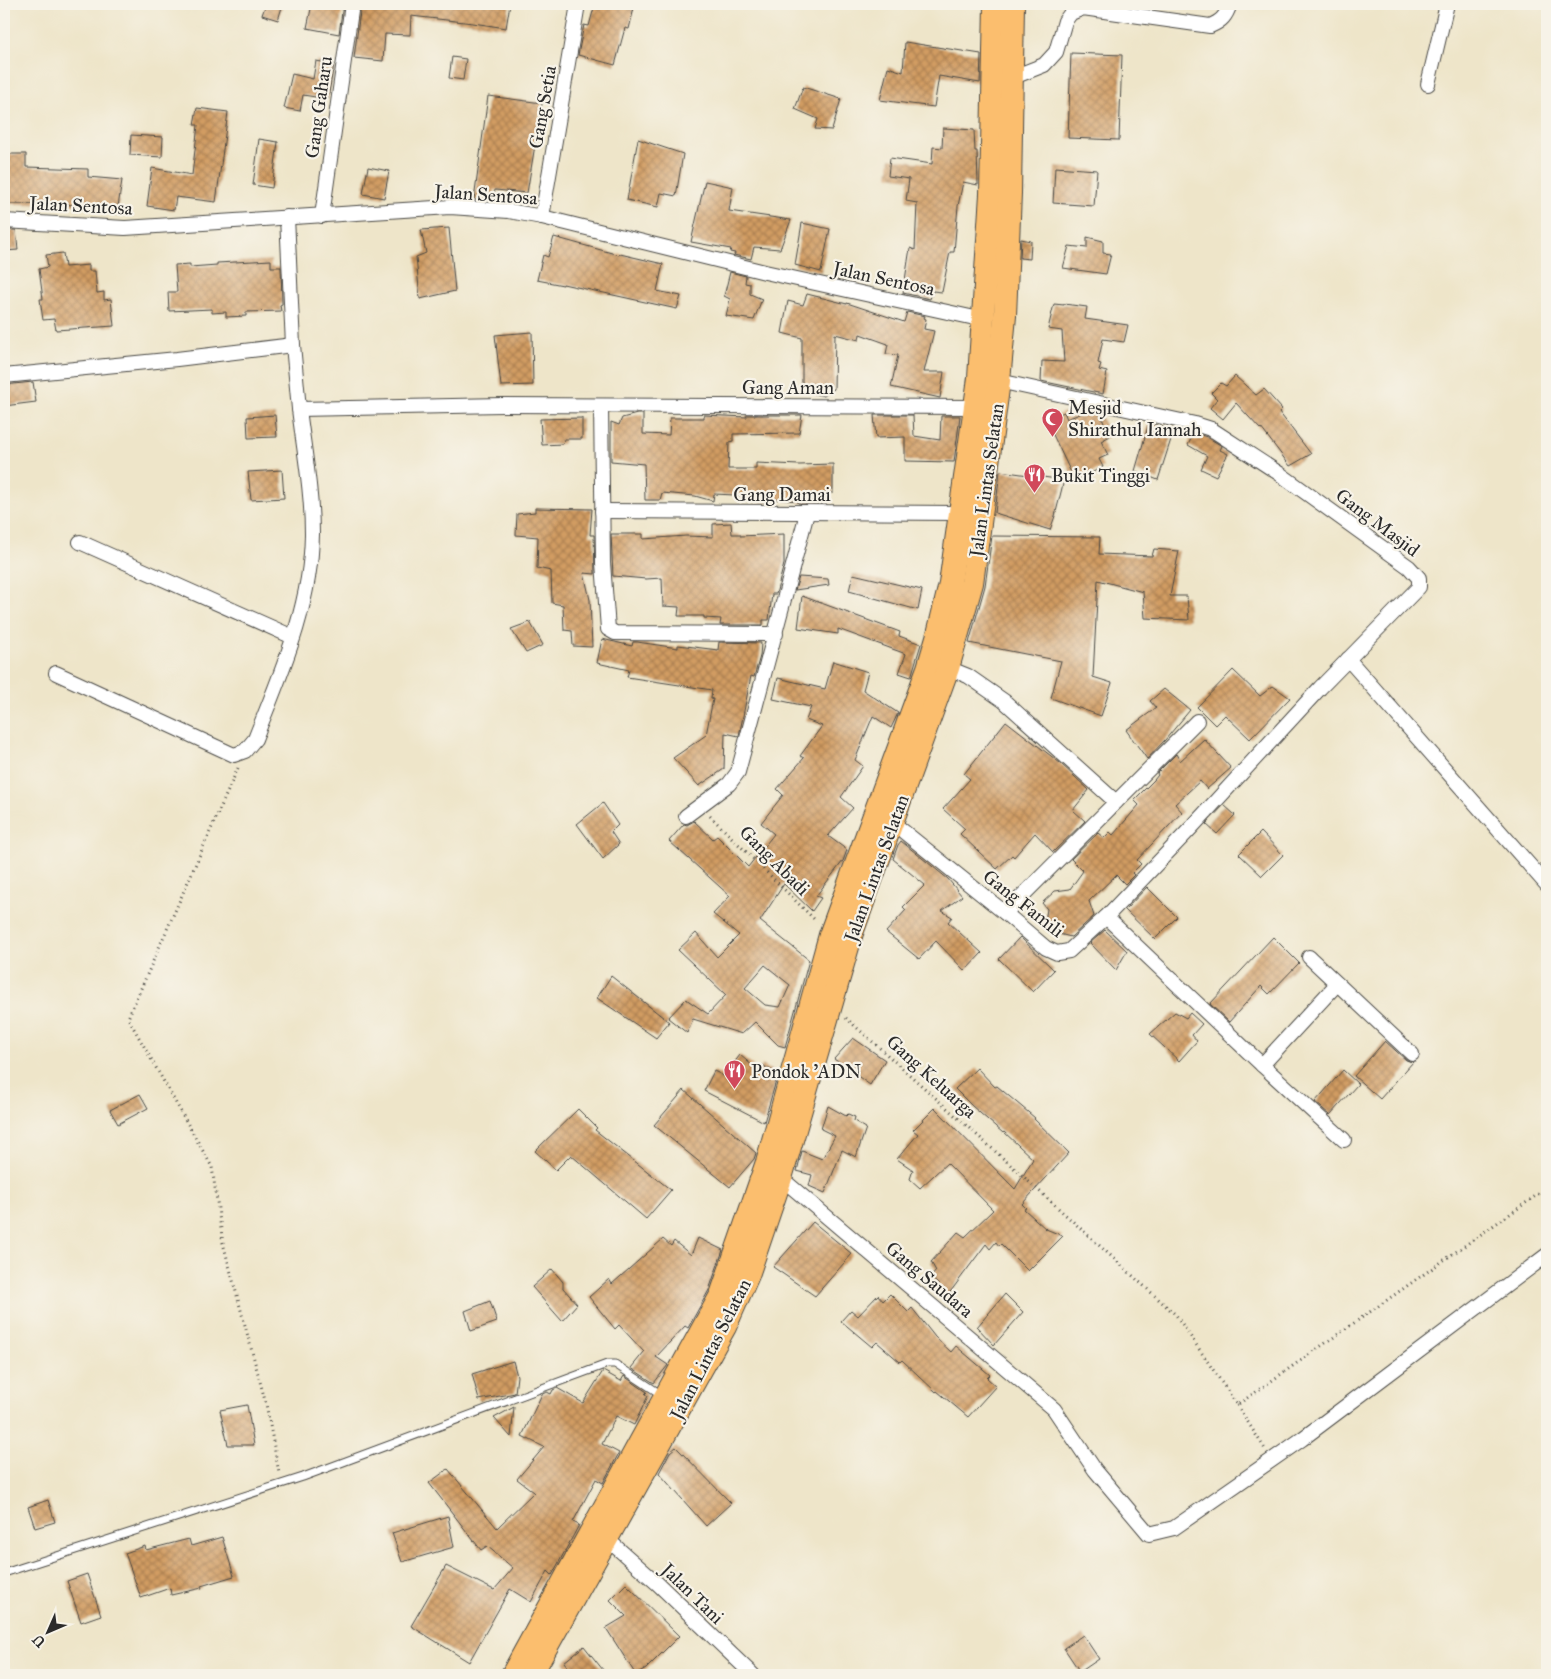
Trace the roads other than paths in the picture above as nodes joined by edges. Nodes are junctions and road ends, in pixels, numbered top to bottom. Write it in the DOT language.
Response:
graph roads {
  1 [pos="352,4"];
  2 [pos="578,4"];
  3 [pos="995,4"];
  4 [pos="1013,4"];
  5 [pos="1230,4"];
  6 [pos="1447,4"];
  7 [pos="1012,78"];
  8 [pos="1428,84"];
  9 [pos="1002,116"];
  10 [pos="322,216"];
  11 [pos="287,217"];
  12 [pos="542,217"];
  13 [pos="4,221"];
  14 [pos="984,320"];
  15 [pos="293,345"];
  16 [pos="4,376"];
  17 [pos="999,381"];
  18 [pos="601,406"];
  19 [pos="975,407"];
  20 [pos="299,409"];
  21 [pos="602,511"];
  22 [pos="807,513"];
  23 [pos="961,513"];
  24 [pos="80,542"];
  25 [pos="776,634"];
  26 [pos="293,637"];
  27 [pos="1348,660"];
  28 [pos="948,668"];
  29 [pos="56,673"];
  30 [pos="1197,721"];
  31 [pos="1116,802"];
  32 [pos="686,816"];
  33 [pos="893,823"];
  34 [pos="1191,828"];
  35 [pos="1547,885"];
  36 [pos="1005,913"];
  37 [pos="1106,917"];
  38 [pos="1309,957"];
  39 [pos="1337,984"];
  40 [pos="822,1009"];
  41 [pos="1412,1054"];
  42 [pos="1262,1065"];
  43 [pos="1344,1140"];
  44 [pos="782,1178"];
  45 [pos="1547,1255"];
  46 [pos="665,1396"];
  47 [pos="607,1539"];
  48 [pos="4,1573"];
  49 [pos="512,1675"];
  50 [pos="531,1675"];
  51 [pos="752,1675"];
  1 -- 10 [label="street, Gang Gaharu"];
  2 -- 12 [label="street, Gang Setia"];
  3 -- 9 [label="highway, Jalan Lintas Selatan"];
  4 -- 7 [label="highway, Jalan Lintas Selatan"];
  5 -- 7 [label="street"];
  6 -- 8 [label="street"];
  7 -- 9 [label="highway, Jalan Lintas Selatan"];
  9 -- 14 [label="highway, Jalan Lintas Selatan"];
  9 -- 17 [label="highway, Jalan Lintas Selatan"];
  10 -- 11 [label="street, Jalan Sentosa"];
  10 -- 12 [label="street, Jalan Sentosa"];
  11 -- 13 [label="street, Jalan Sentosa"];
  11 -- 15 [label="street"];
  12 -- 14 [label="street, Jalan Sentosa"];
  14 -- 19 [label="highway, Jalan Lintas Selatan"];
  15 -- 16 [label="street"];
  15 -- 20 [label="street"];
  17 -- 27 [label="street, Gang Masjid"];
  17 -- 28 [label="highway, Jalan Lintas Selatan"];
  18 -- 19 [label="street, Gang Aman"];
  18 -- 20 [label="street, Gang Aman"];
  18 -- 21 [label="street"];
  19 -- 23 [label="highway, Jalan Lintas Selatan"];
  20 -- 26 [label="street"];
  21 -- 22 [label="street, Gang Damai"];
  21 -- 25 [label="street"];
  22 -- 23 [label="street, Gang Damai"];
  22 -- 25 [label="street"];
  23 -- 40 [label="highway, Jalan Lintas Selatan"];
  24 -- 26 [label="street"];
  25 -- 32 [label="street"];
  26 -- 29 [label="street"];
  27 -- 34 [label="street, Gang Masjid"];
  27 -- 35 [label="street"];
  28 -- 31 [label="street"];
  28 -- 33 [label="highway, Jalan Lintas Selatan"];
  30 -- 31 [label="street"];
  31 -- 36 [label="street"];
  33 -- 36 [label="street, Gang Famili"];
  33 -- 40 [label="highway, Jalan Lintas Selatan"];
  34 -- 37 [label="street, Gang Famili"];
  36 -- 37 [label="street, Gang Famili"];
  37 -- 42 [label="street"];
  38 -- 39 [label="street"];
  39 -- 41 [label="street"];
  39 -- 42 [label="street"];
  40 -- 44 [label="highway, Jalan Lintas Selatan"];
  40 -- 46 [label="highway, Jalan Lintas Selatan"];
  42 -- 43 [label="street"];
  44 -- 45 [label="street, Gang Saudara"];
  44 -- 47 [label="highway, Jalan Lintas Selatan"];
  46 -- 48 [label="lane"];
  46 -- 49 [label="highway, Jalan Lintas Selatan"];
  47 -- 50 [label="highway, Jalan Lintas Selatan"];
  47 -- 51 [label="street, Jalan Tani"];
}
